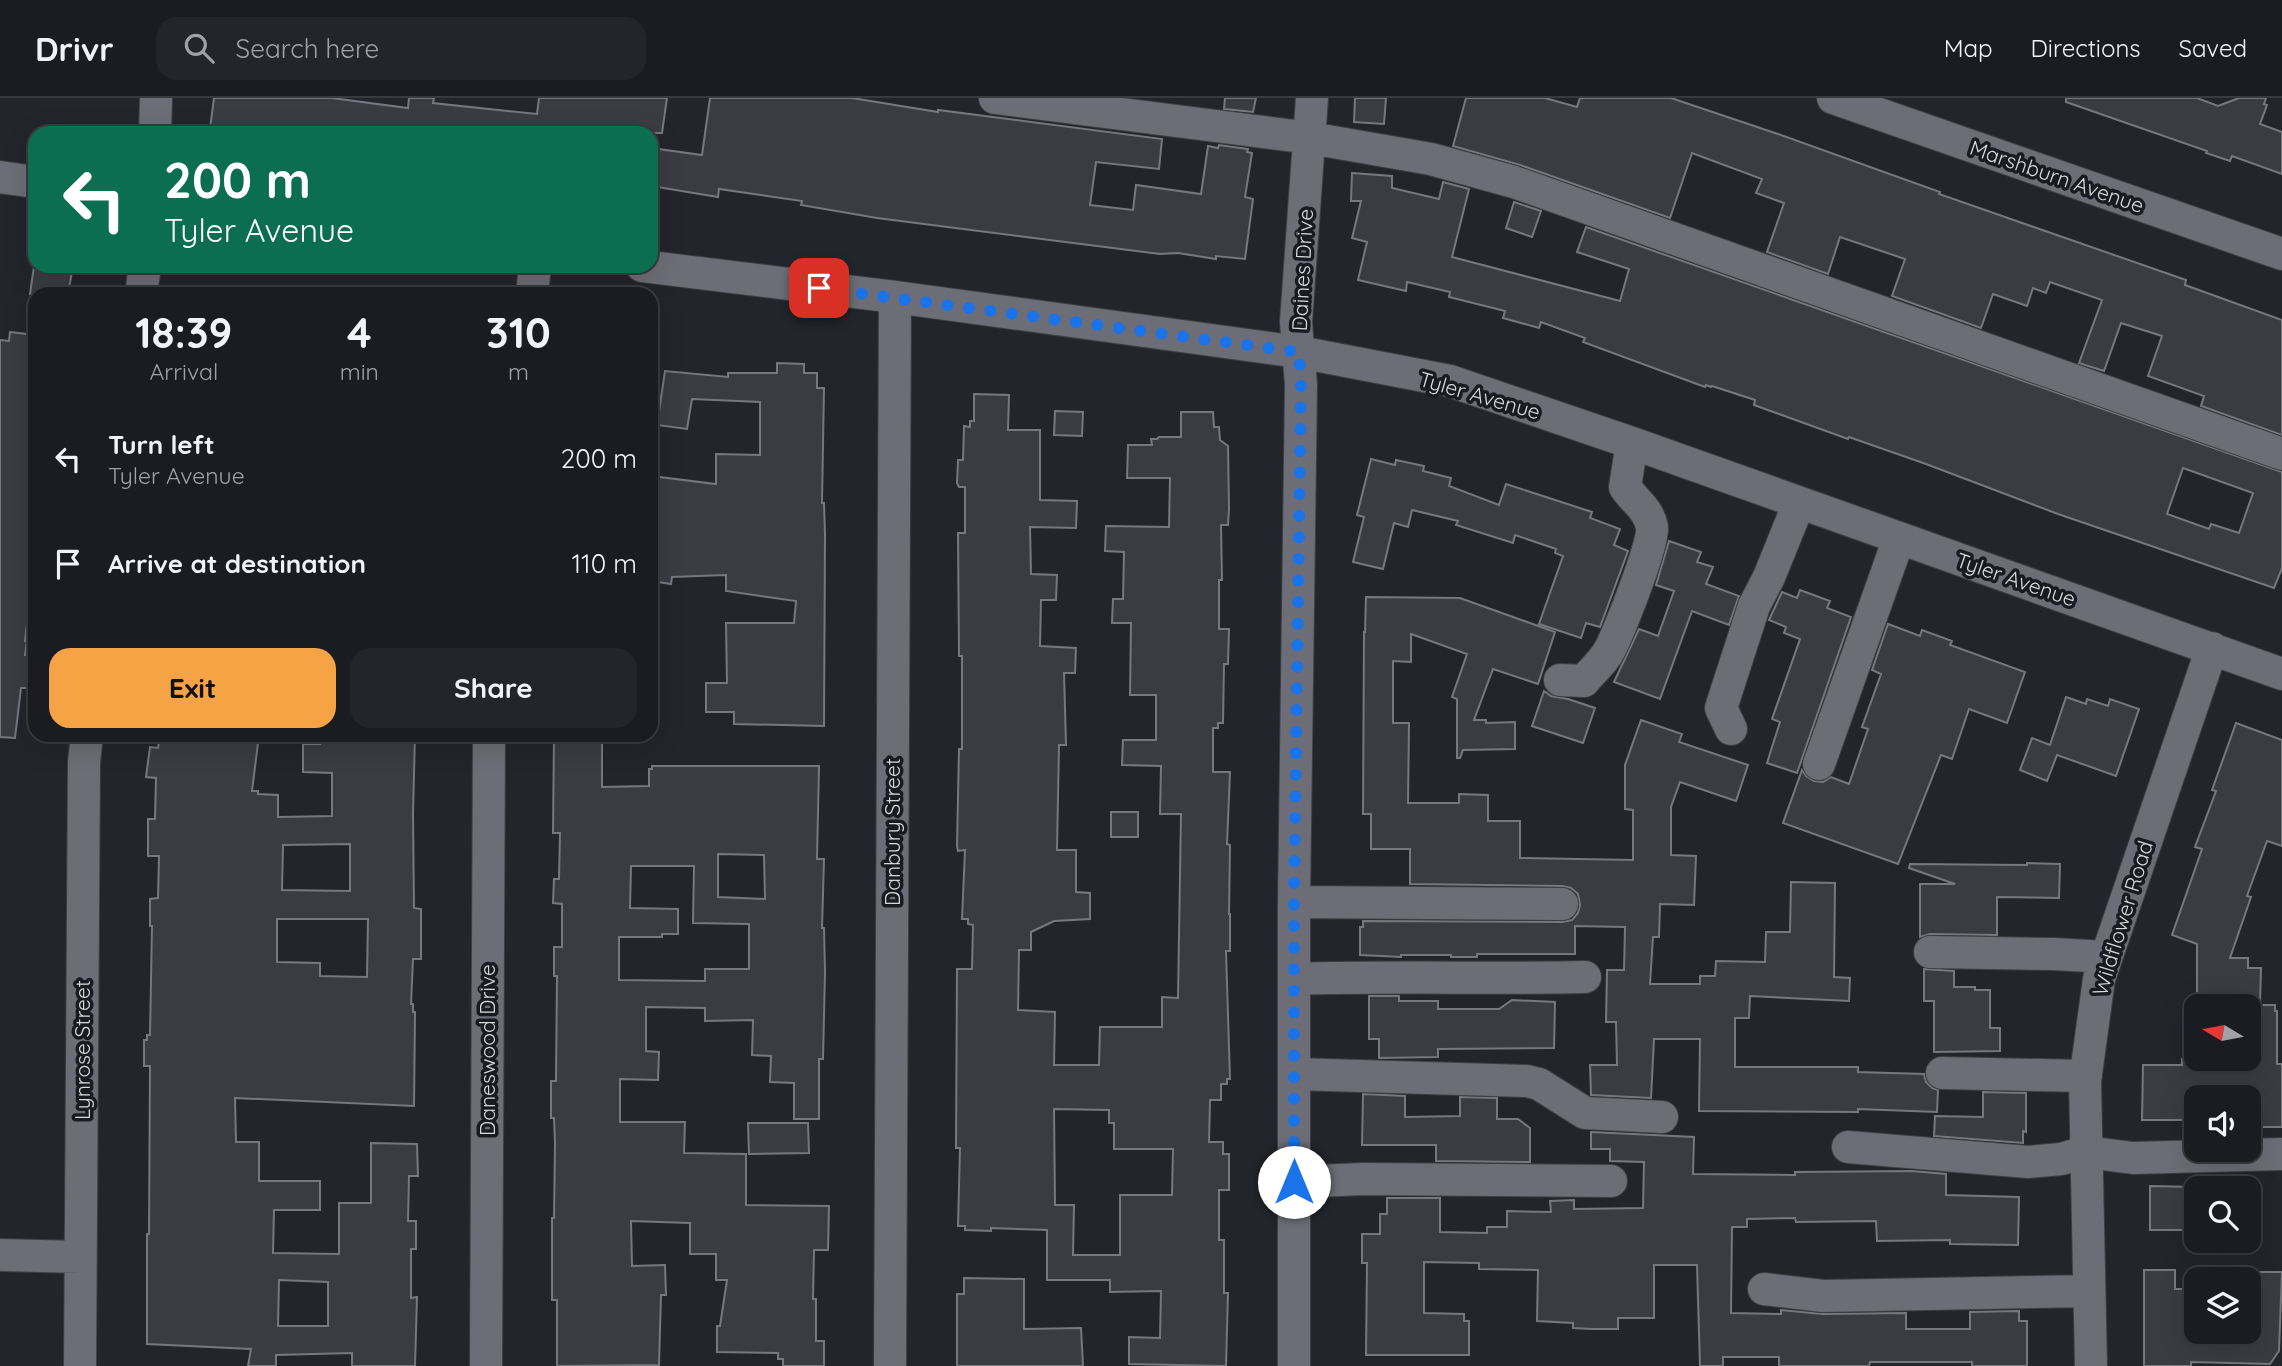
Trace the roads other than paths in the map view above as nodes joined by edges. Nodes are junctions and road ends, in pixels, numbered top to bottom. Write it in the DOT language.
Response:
graph roads {
  1 [pos="156,98"];
  2 [pos="995,98"];
  3 [pos="1312,98"];
  4 [pos="1833,98"];
  5 [pos="155,126"];
  6 [pos="1310,138"];
  7 [pos="0,177"];
  8 [pos="28,181"];
  9 [pos="2282,254"];
  10 [pos="658,268"];
  11 [pos="895,297"];
  12 [pos="1299,352"];
  13 [pos="1632,443"];
  14 [pos="2282,454"];
  15 [pos="1799,503"];
  16 [pos="1899,538"];
  17 [pos="2212,648"];
  18 [pos="2282,674"];
  19 [pos="1560,680"];
  20 [pos="1731,729"];
  21 [pos="86,742"];
  22 [pos="489,742"];
  23 [pos="1819,764"];
  24 [pos="1294,902"];
  25 [pos="1562,904"];
  26 [pos="1930,952"];
  27 [pos="2106,957"];
  28 [pos="1585,977"];
  29 [pos="1294,979"];
  30 [pos="1942,1073"];
  31 [pos="1294,1074"];
  32 [pos="2086,1076"];
  33 [pos="1662,1117"];
  34 [pos="1848,1146"];
  35 [pos="2087,1152"];
  36 [pos="2282,1154"];
  37 [pos="1611,1181"];
  38 [pos="1294,1182"];
  39 [pos="0,1255"];
  40 [pos="80,1257"];
  41 [pos="1764,1289"];
  42 [pos="2089,1291"];
  43 [pos="80,1366"];
  44 [pos="486,1366"];
  45 [pos="890,1366"];
  46 [pos="1294,1366"];
  47 [pos="2091,1366"];
  1 -- 5 [label="street"];
  2 -- 6 [label="street"];
  3 -- 6 [label="street, Daines Drive"];
  4 -- 9 [label="street, Marshburn Avenue"];
  6 -- 12 [label="street, Daines Drive"];
  6 -- 14 [label="street"];
  7 -- 8 [label="street"];
  10 -- 11 [label="street, Tyler Avenue"];
  11 -- 12 [label="street, Tyler Avenue"];
  11 -- 45 [label="street, Danbury Street"];
  12 -- 13 [label="street, Tyler Avenue"];
  12 -- 24 [label="street, Daines Drive"];
  13 -- 15 [label="street, Tyler Avenue"];
  13 -- 19 [label="street"];
  15 -- 16 [label="street, Tyler Avenue"];
  15 -- 20 [label="street"];
  16 -- 17 [label="street, Tyler Avenue"];
  16 -- 23 [label="street"];
  17 -- 18 [label="street, Tyler Avenue"];
  17 -- 27 [label="street, Wildflower Road"];
  21 -- 40 [label="street, Lynrose Street"];
  22 -- 44 [label="street, Daneswood Drive"];
  24 -- 25 [label="street"];
  24 -- 29 [label="street, Daines Drive"];
  26 -- 27 [label="street"];
  27 -- 32 [label="street, Wildflower Road"];
  28 -- 29 [label="street"];
  29 -- 31 [label="street, Daines Drive"];
  30 -- 32 [label="street"];
  31 -- 33 [label="street"];
  31 -- 38 [label="street, Daines Drive"];
  32 -- 35 [label="street, Wildflower Road"];
  34 -- 35 [label="street"];
  35 -- 36 [label="street"];
  35 -- 42 [label="street, Wildflower Road"];
  37 -- 38 [label="street"];
  38 -- 46 [label="street, Daines Drive"];
  39 -- 40 [label="street"];
  40 -- 43 [label="street, Lynrose Street"];
  41 -- 42 [label="street"];
  42 -- 47 [label="street, Wildflower Road"];
}
